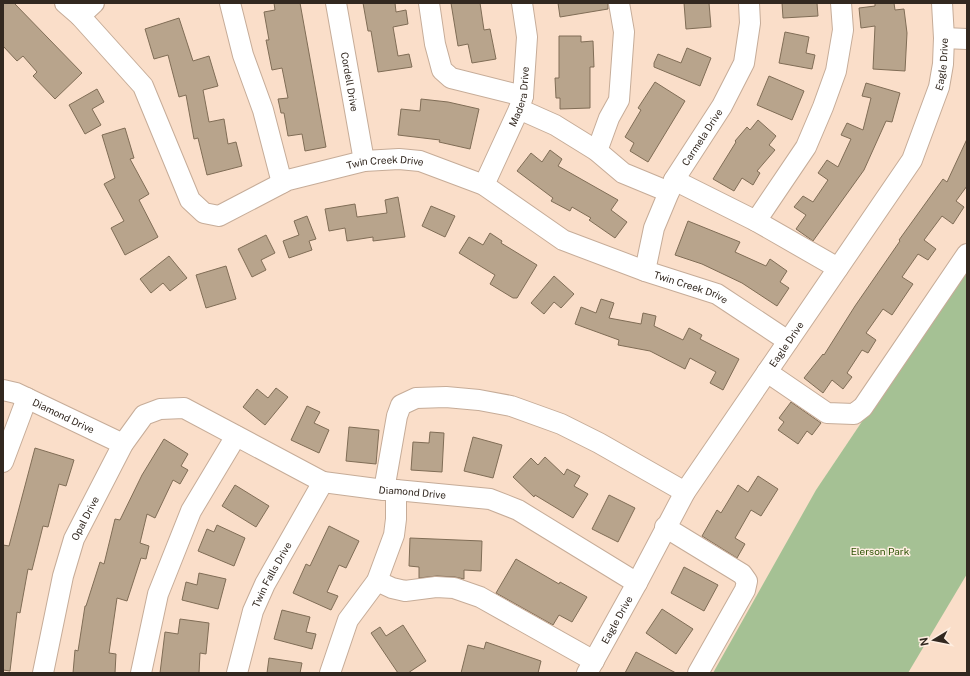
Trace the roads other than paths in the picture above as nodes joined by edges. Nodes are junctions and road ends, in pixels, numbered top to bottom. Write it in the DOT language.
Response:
graph roads {
  1 [pos="65,3"];
  2 [pos="94,3"];
  3 [pos="230,3"];
  4 [pos="336,3"];
  5 [pos="429,3"];
  6 [pos="522,3"];
  7 [pos="619,3"];
  8 [pos="749,3"];
  9 [pos="841,3"];
  10 [pos="942,3"];
  11 [pos="80,16"];
  12 [pos="944,38"];
  13 [pos="967,39"];
  14 [pos="521,103"];
  15 [pos="597,151"];
  16 [pos="364,161"];
  17 [pos="282,183"];
  18 [pos="484,185"];
  19 [pos="672,186"];
  20 [pos="756,221"];
  21 [pos="967,254"];
  22 [pos="838,268"];
  23 [pos="645,271"];
  24 [pos="788,341"];
  25 [pos="767,372"];
  26 [pos="3,390"];
  27 [pos="27,398"];
  28 [pos="184,408"];
  29 [pos="236,436"];
  30 [pos="123,444"];
  31 [pos="3,462"];
  32 [pos="323,482"];
  33 [pos="390,490"];
  34 [pos="684,492"];
  35 [pos="665,527"];
  36 [pos="377,581"];
  37 [pos="637,583"];
  38 [pos="590,667"];
  39 [pos="43,673"];
  40 [pos="141,673"];
  41 [pos="237,673"];
  42 [pos="330,673"];
  43 [pos="698,673"];
  1 -- 11 [label="street, Twin Creek Drive"];
  2 -- 11 [label="street"];
  3 -- 17 [label="street"];
  4 -- 16 [label="street, Cordell Drive"];
  5 -- 14 [label="street"];
  6 -- 14 [label="street, Madera Drive"];
  7 -- 15 [label="street"];
  8 -- 19 [label="street, Carmela Drive"];
  9 -- 20 [label="street"];
  10 -- 12 [label="street, Eagle Drive"];
  11 -- 17 [label="street, Twin Creek Drive"];
  12 -- 13 [label="street"];
  12 -- 22 [label="street, Eagle Drive"];
  14 -- 15 [label="street"];
  14 -- 18 [label="street, Madera Drive"];
  15 -- 19 [label="street"];
  16 -- 17 [label="street, Twin Creek Drive"];
  16 -- 18 [label="street, Twin Creek Drive"];
  18 -- 23 [label="street, Twin Creek Drive"];
  19 -- 20 [label="street"];
  19 -- 23 [label="street, Carmela Drive"];
  20 -- 22 [label="street"];
  21 -- 25 [label="street"];
  22 -- 24 [label="street, Eagle Drive"];
  23 -- 24 [label="street, Twin Creek Drive"];
  24 -- 25 [label="street, Eagle Drive"];
  25 -- 34 [label="street, Eagle Drive"];
  26 -- 27 [label="street, Diamond Drive"];
  27 -- 30 [label="street, Diamond Drive"];
  27 -- 31 [label="street"];
  28 -- 29 [label="street, Diamond Drive"];
  28 -- 30 [label="street, Opal Drive"];
  29 -- 32 [label="street, Diamond Drive"];
  29 -- 40 [label="street"];
  30 -- 39 [label="street, Opal Drive"];
  32 -- 33 [label="street, Diamond Drive"];
  32 -- 41 [label="street, Twin Falls Drive"];
  33 -- 34 [label="street"];
  33 -- 36 [label="street"];
  33 -- 37 [label="street, Diamond Drive"];
  34 -- 35 [label="street, Eagle Drive"];
  35 -- 37 [label="street, Eagle Drive"];
  35 -- 43 [label="street"];
  36 -- 38 [label="street"];
  36 -- 42 [label="street"];
  37 -- 38 [label="street, Eagle Drive"];
}
